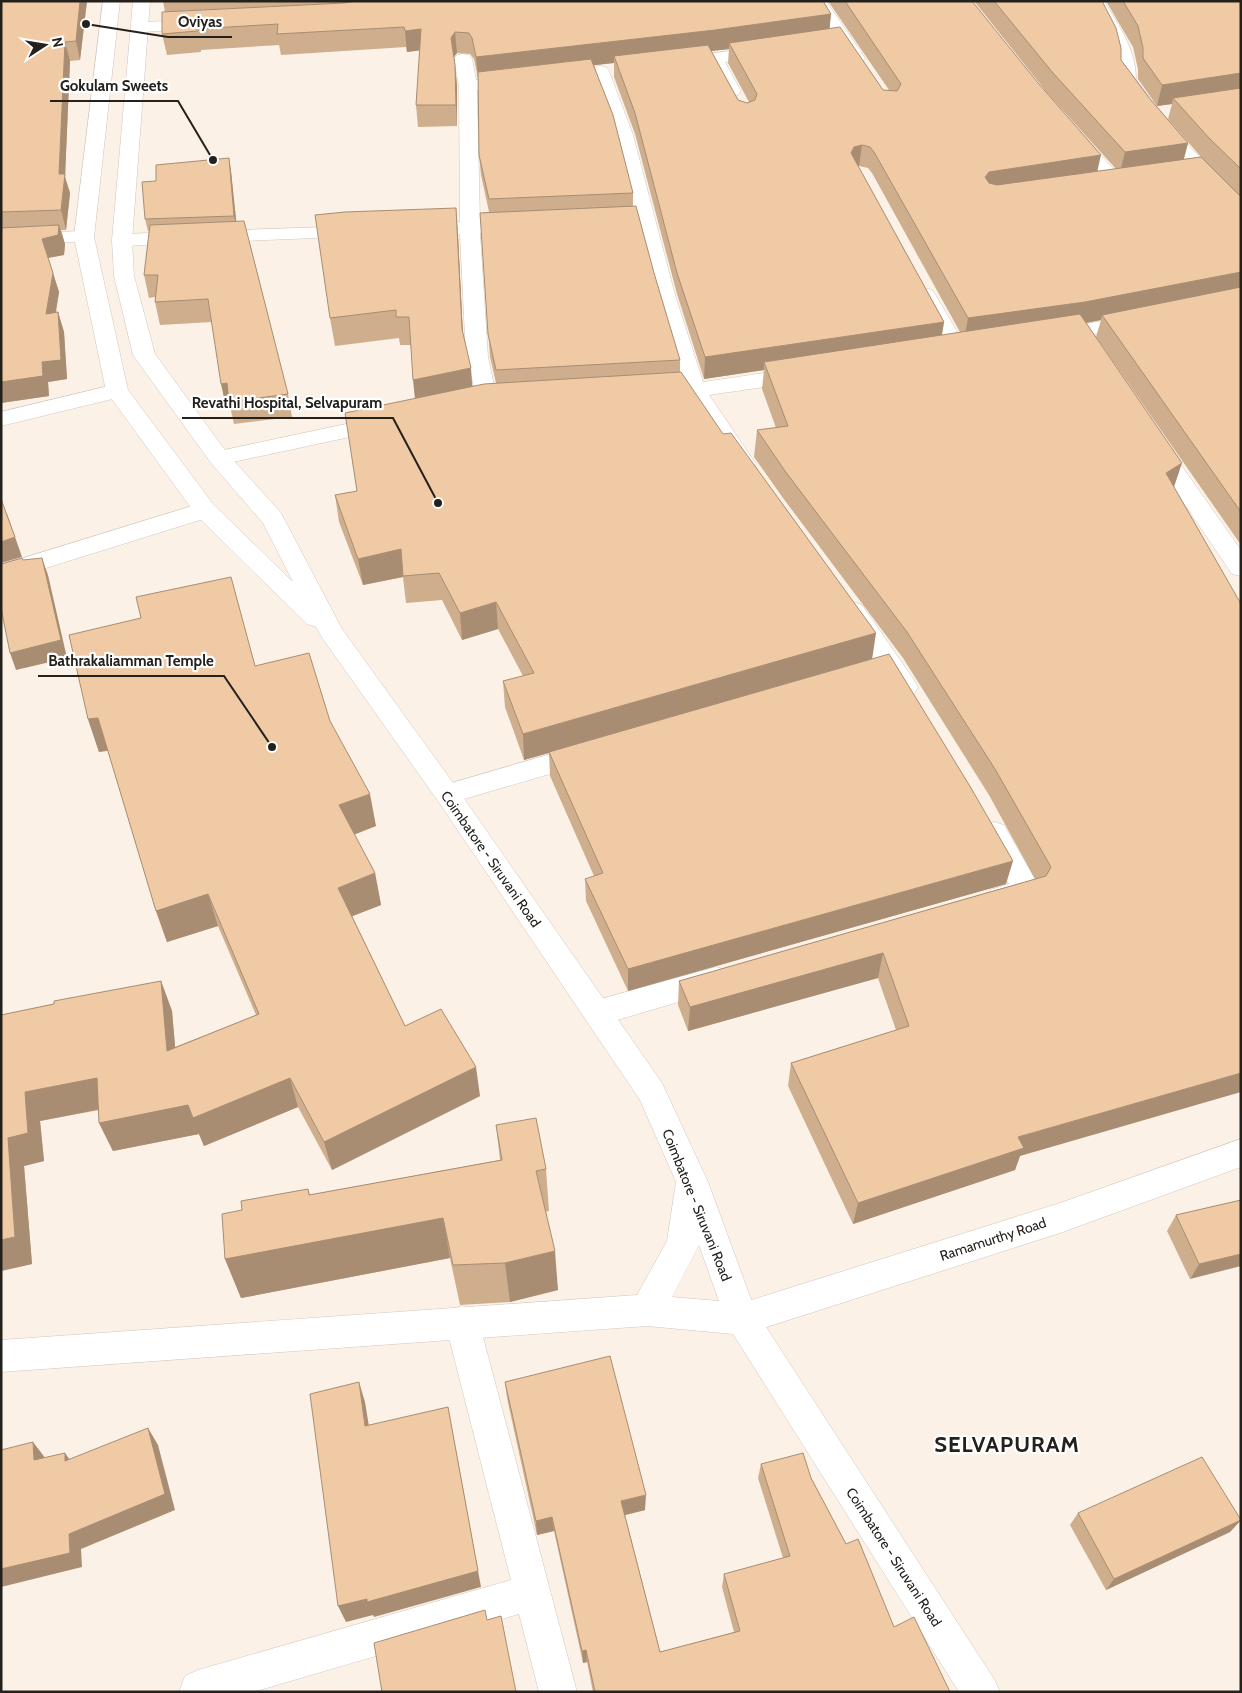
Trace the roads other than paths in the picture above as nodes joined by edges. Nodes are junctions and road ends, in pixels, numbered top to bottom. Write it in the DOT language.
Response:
graph roads {
  1 [pos="112,1"];
  2 [pos="142,1"];
  3 [pos="818,1"];
  4 [pos="1095,1"];
  5 [pos="215,24"];
  6 [pos="140,27"];
  7 [pos="844,40"];
  8 [pos="825,42"];
  9 [pos="779,49"];
  10 [pos="714,58"];
  11 [pos="463,59"];
  12 [pos="695,60"];
  13 [pos="866,73"];
  14 [pos="468,86"];
  15 [pos="741,108"];
  16 [pos="1172,111"];
  17 [pos="1152,114"];
  18 [pos="1061,122"];
  19 [pos="1114,182"];
  20 [pos="1241,212"];
  21 [pos="647,220"];
  22 [pos="627,221"];
  23 [pos="509,226"];
  24 [pos="470,228"];
  25 [pos="84,237"];
  26 [pos="1,240"];
  27 [pos="122,240"];
  28 [pos="917,279"];
  29 [pos="1156,317"];
  30 [pos="1032,339"];
  31 [pos="956,349"];
  32 [pos="822,371"];
  33 [pos="695,390"];
  34 [pos="117,391"];
  35 [pos="665,392"];
  36 [pos="526,400"];
  37 [pos="1,419"];
  38 [pos="400,420"];
  39 [pos="1143,426"];
  40 [pos="219,458"];
  41 [pos="761,488"];
  42 [pos="205,510"];
  43 [pos="1241,568"];
  44 [pos="1,574"];
  45 [pos="838,591"];
  46 [pos="332,633"];
  47 [pos="892,665"];
  48 [pos="864,673"];
  49 [pos="917,706"];
  50 [pos="608,747"];
  51 [pos="447,794"];
  52 [pos="982,811"];
  53 [pos="979,904"];
  54 [pos="740,972"];
  55 [pos="597,1013"];
  56 [pos="1241,1152"];
  57 [pos="692,1182"];
  58 [pos="647,1310"];
  59 [pos="742,1319"];
  60 [pos="462,1322"];
  61 [pos="1,1356"];
  62 [pos="531,1592"];
  63 [pos="198,1692"];
  64 [pos="558,1692"];
  65 [pos="981,1692"];
  1 -- 25 [label="street"];
  2 -- 6 [label="street, Coimbatore - Siruvani Road"];
  3 -- 7 [label="street"];
  4 -- 17 [label="street"];
  5 -- 6 [label="street"];
  6 -- 27 [label="street, Coimbatore - Siruvani Road"];
  7 -- 8 [label="street"];
  7 -- 13 [label="street"];
  9 -- 10 [label="street"];
  10 -- 12 [label="street"];
  10 -- 15 [label="street"];
  11 -- 14 [label="street"];
  14 -- 21 [label="street"];
  14 -- 24 [label="street"];
  16 -- 17 [label="street"];
  17 -- 20 [label="street"];
  18 -- 19 [label="street"];
  21 -- 22 [label="street"];
  21 -- 33 [label="street"];
  23 -- 24 [label="street"];
  24 -- 27 [label="street"];
  24 -- 36 [label="street"];
  25 -- 26 [label="street"];
  25 -- 34 [label="street"];
  27 -- 40 [label="street, Coimbatore - Siruvani Road"];
  28 -- 31 [label="street"];
  29 -- 30 [label="street"];
  32 -- 33 [label="street"];
  33 -- 35 [label="street"];
  33 -- 41 [label="street"];
  34 -- 37 [label="street"];
  34 -- 42 [label="street"];
  38 -- 40 [label="street"];
  39 -- 43 [label="street"];
  40 -- 46 [label="street, Coimbatore - Siruvani Road"];
  42 -- 44 [label="street"];
  42 -- 46 [label="street"];
  45 -- 47 [label="street"];
  46 -- 51 [label="street, Coimbatore - Siruvani Road"];
  47 -- 48 [label="street"];
  47 -- 49 [label="street"];
  50 -- 51 [label="street"];
  51 -- 55 [label="street, Coimbatore - Siruvani Road"];
  52 -- 53 [label="street"];
  54 -- 55 [label="street"];
  55 -- 57 [label="street, Coimbatore - Siruvani Road"];
  56 -- 59 [label="street, Ramamurthy Road"];
  57 -- 58 [label="street"];
  57 -- 59 [label="street, Coimbatore - Siruvani Road"];
  58 -- 59 [label="street"];
  58 -- 60 [label="street"];
  59 -- 65 [label="street, Coimbatore - Siruvani Road"];
  60 -- 61 [label="street"];
  60 -- 62 [label="street"];
  62 -- 63 [label="street"];
  62 -- 64 [label="street"];
}
